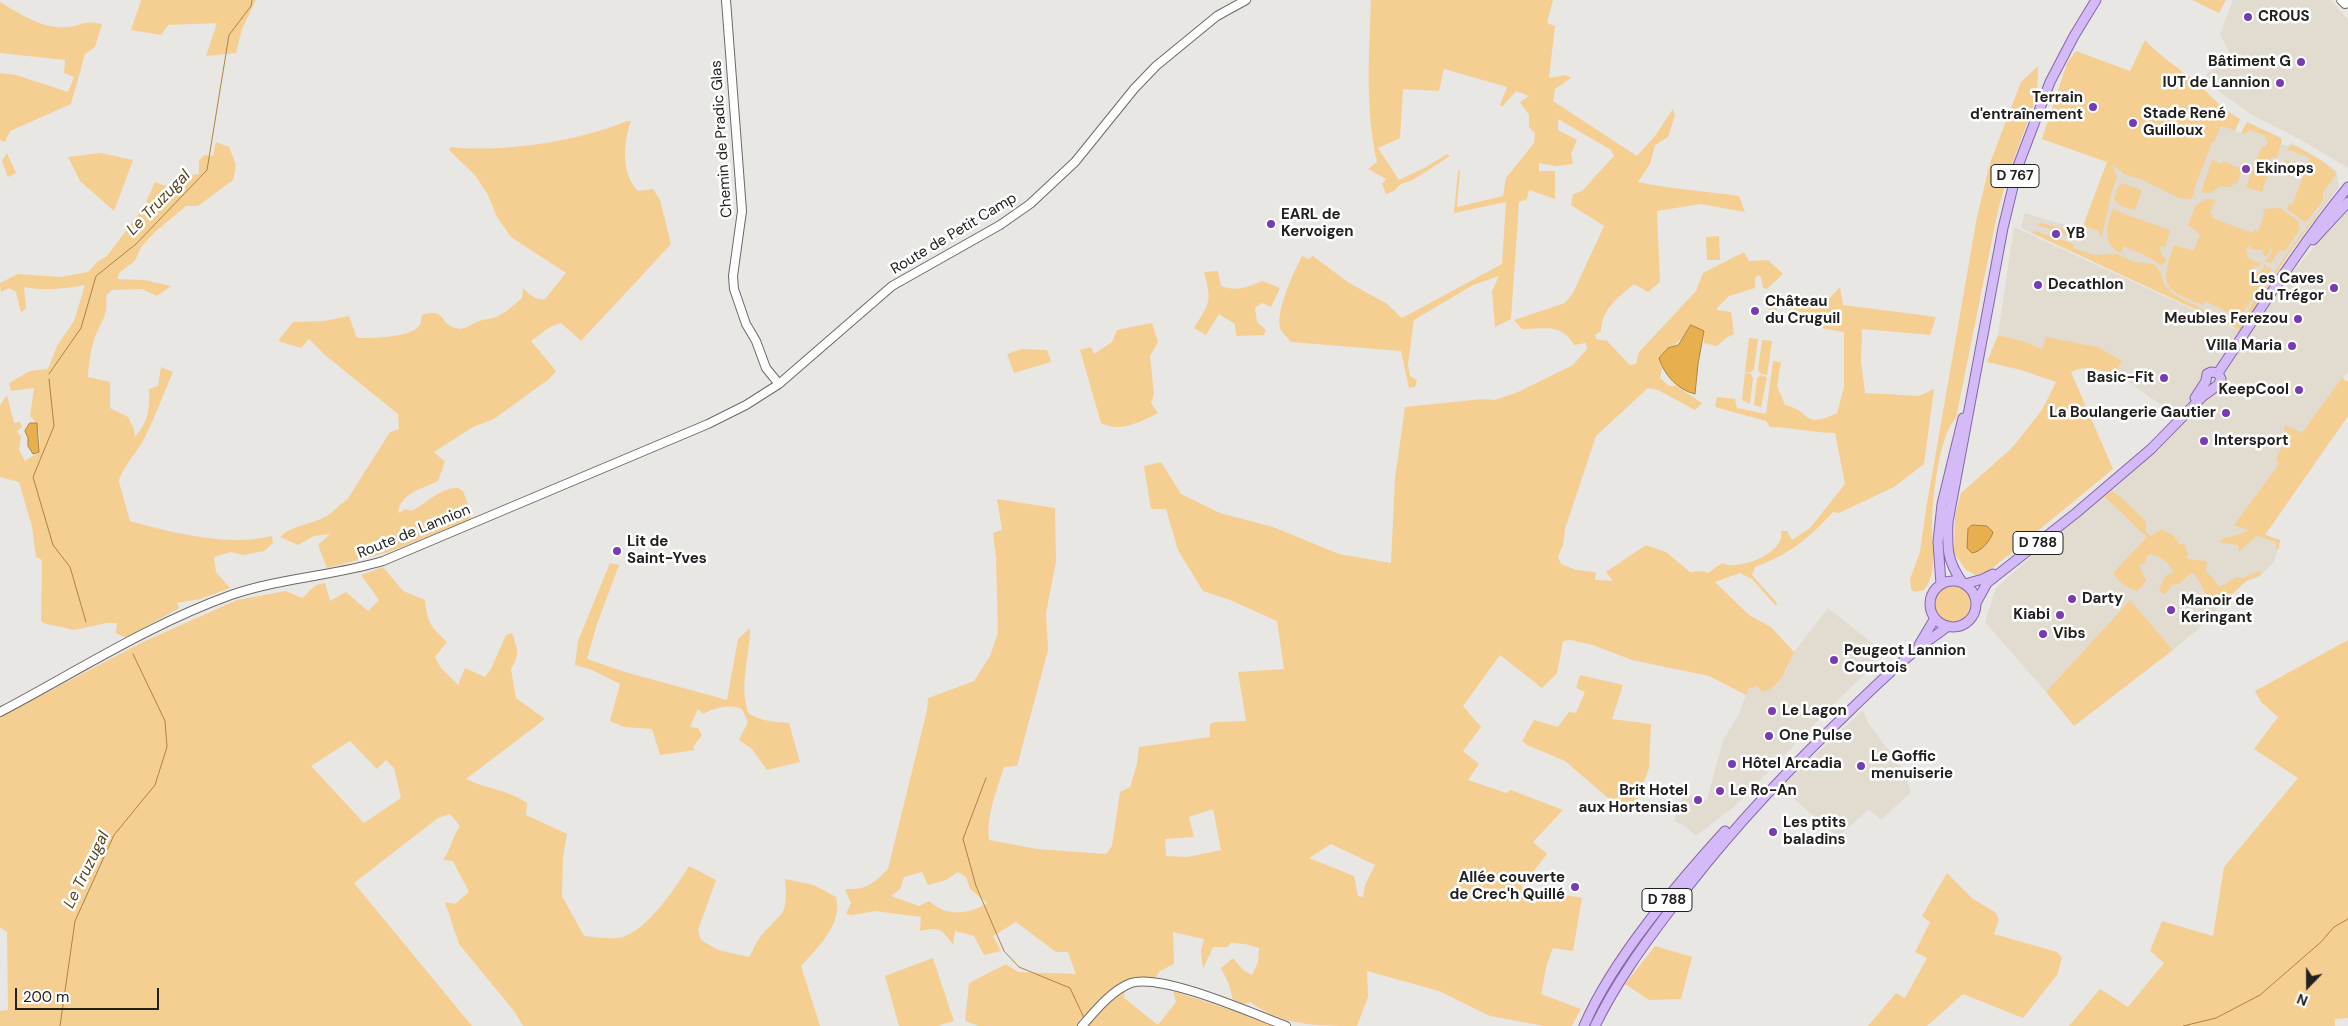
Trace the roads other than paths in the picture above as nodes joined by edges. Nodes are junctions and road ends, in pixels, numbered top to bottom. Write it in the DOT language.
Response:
graph roads {
  1 [pos="726,0"];
  2 [pos="1246,0"];
  3 [pos="2096,0"];
  4 [pos="2348,187"];
  5 [pos="2348,202"];
  6 [pos="2297,256"];
  7 [pos="1977,367"];
  8 [pos="779,384"];
  9 [pos="2106,486"];
  10 [pos="1963,583"];
  11 [pos="1941,584"];
  12 [pos="1976,603"];
  13 [pos="1934,618"];
  14 [pos="1948,626"];
  15 [pos="1914,651"];
  16 [pos="0,712"];
  17 [pos="1769,790"];
  18 [pos="1082,1026"];
  19 [pos="1286,1026"];
  20 [pos="1584,1026"];
  21 [pos="1595,1026"];
  1 -- 8 [label="main road, Chemin de Pradic Glas"];
  2 -- 8 [label="main road, Route de Petit Camp"];
  3 -- 7 [label="main road, D 767"];
  4 -- 6 [label="main road"];
  5 -- 6 [label="main road"];
  6 -- 9 [label="main road, D 788"];
  7 -- 10 [label="main road, D 767"];
  7 -- 11 [label="main road, D 767"];
  8 -- 16 [label="main road, Route de Lannion"];
  9 -- 10 [label="main road, D 788"];
  9 -- 12 [label="main road, D 788"];
  10 -- 11 [label="main road"];
  10 -- 12 [label="main road"];
  11 -- 13 [label="main road"];
  12 -- 14 [label="main road"];
  13 -- 14 [label="main road"];
  13 -- 15 [label="main road, D 788"];
  14 -- 15 [label="main road, D 788"];
  15 -- 17 [label="main road, D 788"];
  17 -- 20 [label="main road, D 788"];
  17 -- 21 [label="main road, D 788"];
  18 -- 19 [label="main road"];
}
